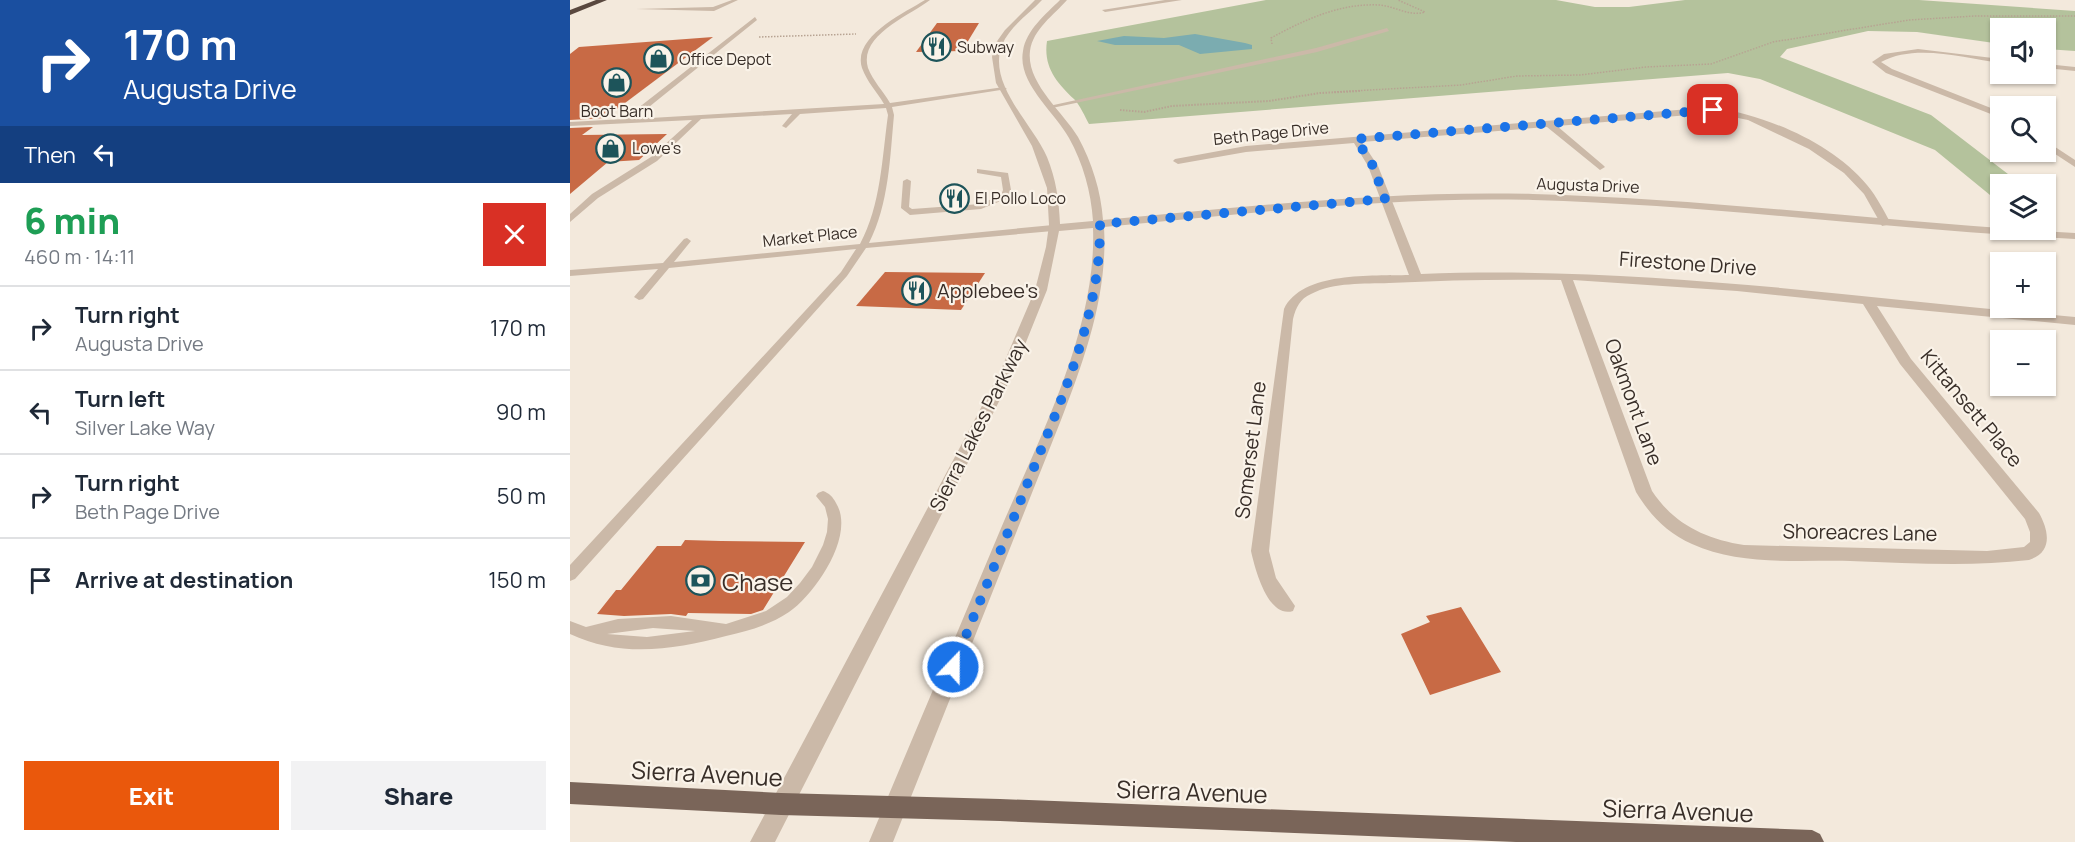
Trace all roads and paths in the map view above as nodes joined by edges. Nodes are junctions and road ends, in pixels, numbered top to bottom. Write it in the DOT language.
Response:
graph roads {
  1 [pos="586,0"];
  2 [pos="603,0"];
  3 [pos="683,0"];
  4 [pos="700,0"];
  5 [pos="718,0"];
  6 [pos="736,0"];
  7 [pos="928,0"];
  8 [pos="1039,0"];
  9 [pos="1064,0"];
  10 [pos="1179,0"];
  11 [pos="1398,0"];
  12 [pos="1157,2"];
  13 [pos="570,6"];
  14 [pos="639,9"];
  15 [pos="662,9"];
  16 [pos="680,9"];
  17 [pos="697,9"];
  18 [pos="1105,10"];
  19 [pos="570,13"];
  20 [pos="2075,16"];
  21 [pos="755,19"];
  22 [pos="1387,30"];
  23 [pos="856,33"];
  24 [pos="756,37"];
  25 [pos="1269,50"];
  26 [pos="1990,60"];
  27 [pos="2056,67"];
  28 [pos="2075,69"];
  29 [pos="1004,90"];
  30 [pos="1102,96"];
  31 [pos="889,106"];
  32 [pos="1052,106"];
  33 [pos="1990,111"];
  34 [pos="798,112"];
  35 [pos="698,118"];
  36 [pos="625,122"];
  37 [pos="1548,123"];
  38 [pos="570,124"];
  39 [pos="786,126"];
  40 [pos="1356,139"];
  41 [pos="2056,151"];
  42 [pos="1178,161"];
  43 [pos="2075,164"];
  44 [pos="1600,167"];
  45 [pos="980,171"];
  46 [pos="907,182"];
  47 [pos="1385,199"];
  48 [pos="570,219"];
  49 [pos="1100,224"];
  50 [pos="1886,224"];
  51 [pos="1053,228"];
  52 [pos="2075,236"];
  53 [pos="687,241"];
  54 [pos="865,246"];
  55 [pos="665,267"];
  56 [pos="570,273"];
  57 [pos="1565,275"];
  58 [pos="1416,278"];
  59 [pos="1299,296"];
  60 [pos="639,297"];
  61 [pos="1867,300"];
  62 [pos="2075,321"];
  63 [pos="823,496"];
  64 [pos="1680,532"];
  65 [pos="2039,544"];
  66 [pos="570,575"];
  67 [pos="1286,606"];
  68 [pos="577,630"];
  69 [pos="570,793"];
  70 [pos="781,804"];
  71 [pos="895,808"];
  72 [pos="762,842"];
  73 [pos="881,842"];
  74 [pos="1812,842"];
  1 -- 13 [label="highway"];
  2 -- 19 [label="highway"];
  3 -- 15 [label="lane"];
  4 -- 16 [label="lane"];
  5 -- 17 [label="lane"];
  6 -- 17 [label="lane"];
  7 -- 31 [label="lane"];
  8 -- 29 [label="street, Sierra Lakes Parkway"];
  9 -- 32 [label="street"];
  10 -- 12 [label="street"];
  11 -- 25 [label="path"];
  12 -- 18 [label="street"];
  14 -- 15 [label="lane"];
  15 -- 16 [label="lane"];
  16 -- 17 [label="lane"];
  20 -- 30 [label="path"];
  21 -- 36 [label="lane"];
  22 -- 30 [label="lane"];
  23 -- 24 [label="path"];
  26 -- 33 [label="street"];
  27 -- 28 [label="street"];
  29 -- 31 [label="lane"];
  29 -- 51 [label="street, Sierra Lakes Parkway"];
  30 -- 32 [label="lane"];
  31 -- 34 [label="lane"];
  31 -- 54 [label="lane"];
  32 -- 49 [label="street"];
  34 -- 35 [label="lane"];
  34 -- 39 [label="lane"];
  35 -- 36 [label="lane"];
  35 -- 48 [label="lane"];
  36 -- 38 [label="lane"];
  37 -- 40 [label="street, Beth Page Drive"];
  37 -- 44 [label="street"];
  37 -- 50 [label="street, Beth Page Drive"];
  40 -- 42 [label="street, Beth Page Drive"];
  40 -- 47 [label="street"];
  41 -- 43 [label="street"];
  45 -- 46 [label="lane"];
  47 -- 49 [label="street, Augusta Drive"];
  47 -- 50 [label="street, Augusta Drive"];
  47 -- 58 [label="street"];
  49 -- 51 [label="street, Augusta Drive"];
  49 -- 71 [label="street"];
  50 -- 52 [label="street, Augusta Drive"];
  51 -- 54 [label="lane, Market Place"];
  51 -- 70 [label="street, Sierra Lakes Parkway"];
  53 -- 55 [label="lane"];
  54 -- 55 [label="lane, Market Place"];
  54 -- 66 [label="lane"];
  55 -- 56 [label="lane, Market Place"];
  55 -- 60 [label="lane"];
  57 -- 58 [label="street, Firestone Drive"];
  57 -- 61 [label="street, Firestone Drive"];
  57 -- 64 [label="street, Oakmont Lane"];
  58 -- 59 [label="street, Firestone Drive"];
  59 -- 67 [label="street, Somerset Lane"];
  61 -- 62 [label="street, Firestone Drive"];
  61 -- 65 [label="street, Kittansett Place"];
  63 -- 68 [label="lane"];
  64 -- 65 [label="street, Shoreacres Lane"];
  69 -- 70 [label="main road, Sierra Avenue"];
  70 -- 71 [label="main road, Sierra Avenue"];
  70 -- 72 [label="street, Sierra Lakes Parkway"];
  71 -- 73 [label="street"];
  71 -- 74 [label="main road, Sierra Avenue"];
}
